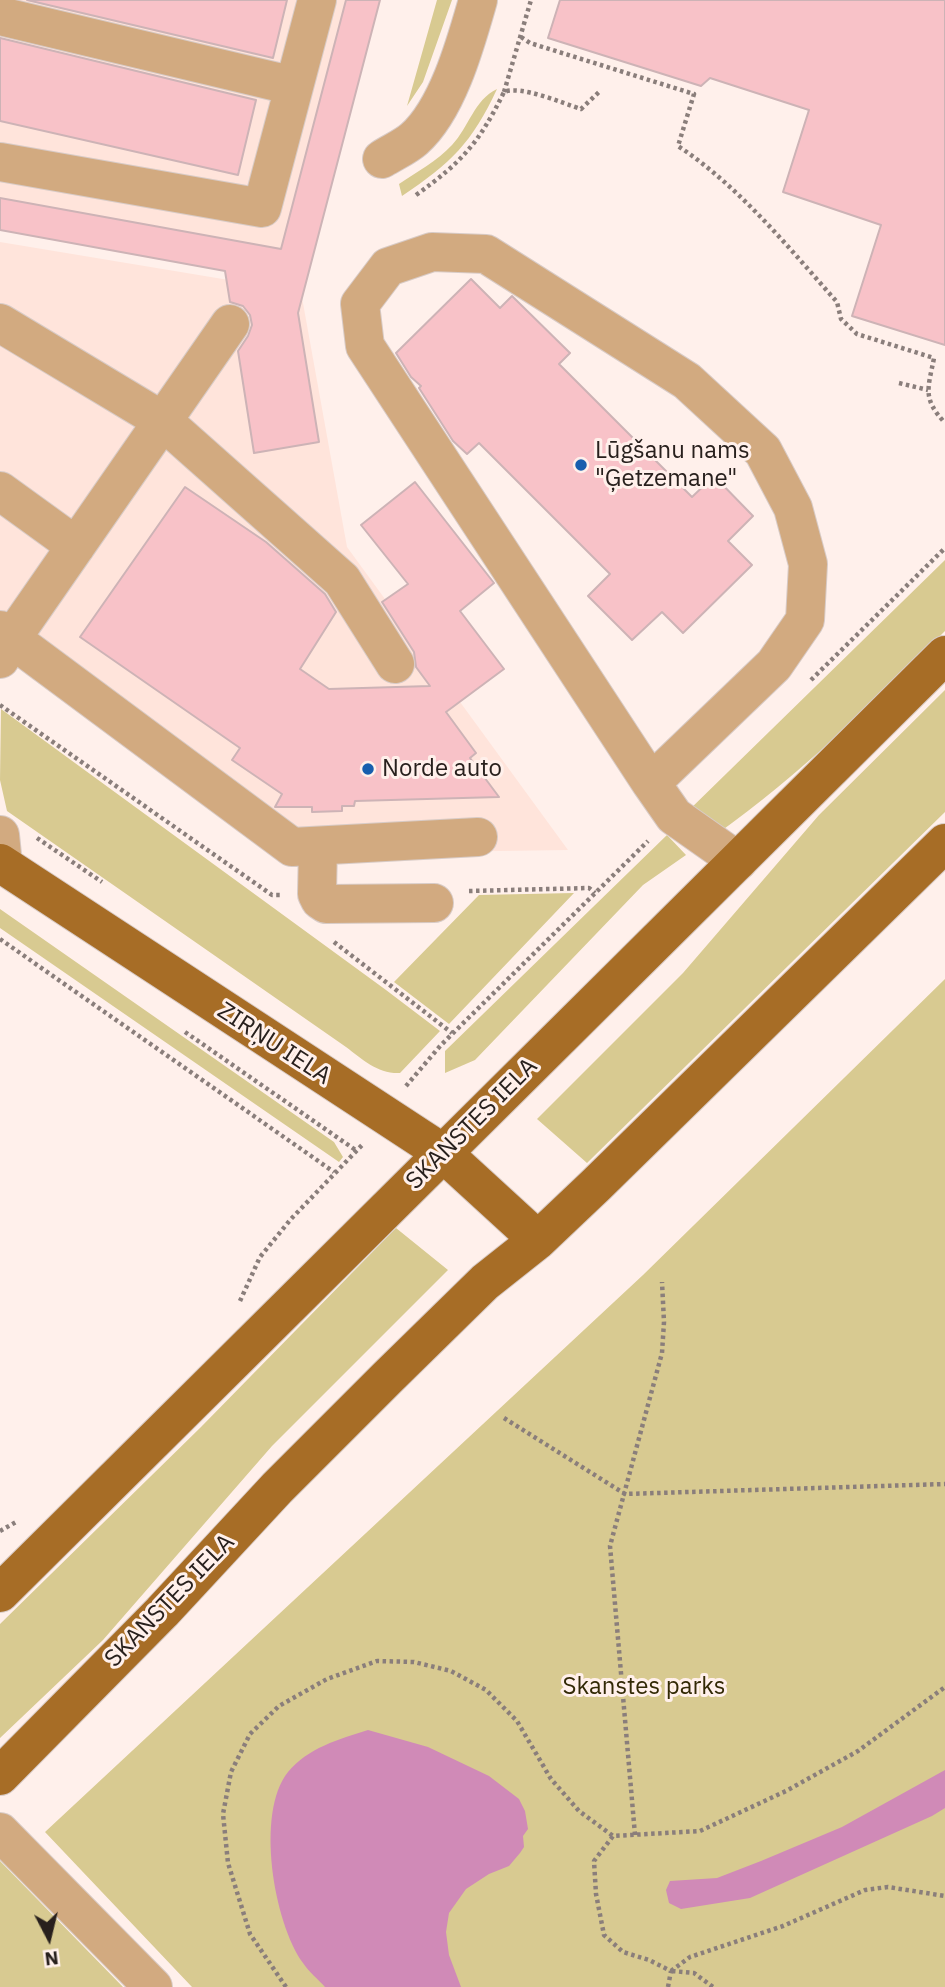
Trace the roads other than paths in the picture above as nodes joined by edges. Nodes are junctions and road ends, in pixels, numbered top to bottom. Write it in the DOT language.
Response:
graph roads {
  1 [pos="317,0"];
  2 [pos="478,0"];
  3 [pos="0,16"];
  4 [pos="293,86"];
  5 [pos="382,159"];
  6 [pos="0,162"];
  7 [pos="0,323"];
  8 [pos="230,324"];
  9 [pos="163,421"];
  10 [pos="0,491"];
  11 [pos="76,546"];
  12 [pos="4,642"];
  13 [pos="945,655"];
  14 [pos="395,664"];
  15 [pos="651,783"];
  16 [pos="478,837"];
  17 [pos="945,844"];
  18 [pos="318,846"];
  19 [pos="1,854"];
  20 [pos="738,861"];
  21 [pos="434,903"];
  22 [pos="443,1153"];
  23 [pos="538,1240"];
  24 [pos="0,1592"];
  25 [pos="0,1776"];
  26 [pos="0,1832"];
  27 [pos="153,1987"];
  1 -- 4 [label="street"];
  2 -- 5 [label="street"];
  3 -- 4 [label="street"];
  4 -- 6 [label="street"];
  7 -- 9 [label="street"];
  8 -- 9 [label="street"];
  9 -- 11 [label="street"];
  9 -- 14 [label="street"];
  10 -- 11 [label="street"];
  11 -- 12 [label="street"];
  12 -- 18 [label="street"];
  13 -- 20 [label="main road, SKANSTES IELA"];
  15 -- 15 [label="street"];
  15 -- 20 [label="street"];
  16 -- 18 [label="street"];
  17 -- 23 [label="main road, SKANSTES IELA"];
  18 -- 21 [label="street"];
  19 -- 22 [label="main road, ZIRŅU IELA"];
  20 -- 22 [label="main road, SKANSTES IELA"];
  22 -- 23 [label="main road, ZIRŅU IELA"];
  22 -- 24 [label="main road, SKANSTES IELA"];
  23 -- 25 [label="main road, SKANSTES IELA"];
  26 -- 27 [label="street"];
}
